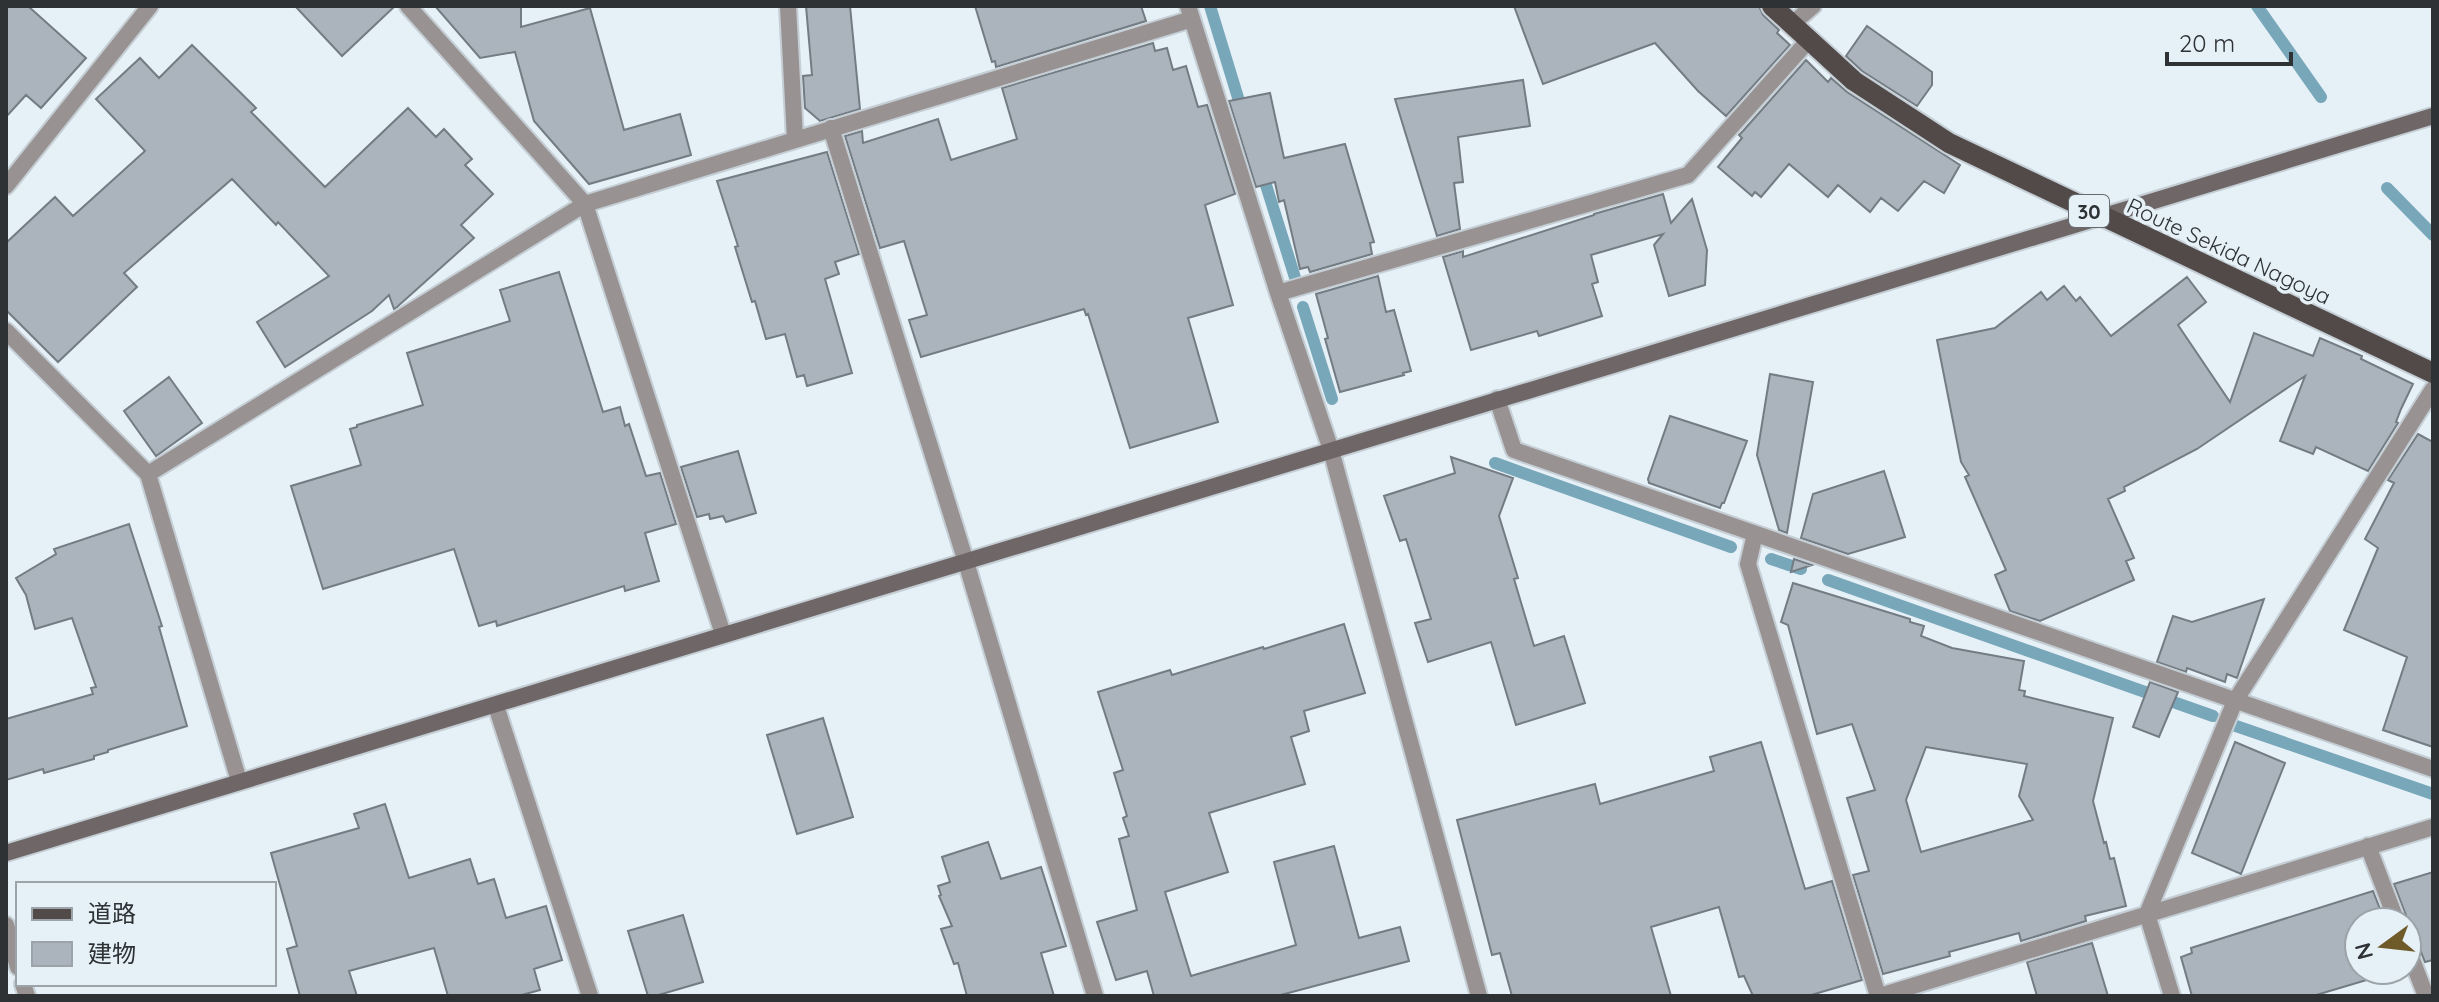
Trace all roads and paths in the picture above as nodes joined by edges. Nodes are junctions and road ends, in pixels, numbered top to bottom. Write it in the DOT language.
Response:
graph roads {
  1 [pos="150,6"];
  2 [pos="408,6"];
  3 [pos="788,6"];
  4 [pos="1772,6"];
  5 [pos="1813,6"];
  6 [pos="1190,13"];
  7 [pos="1791,25"];
  8 [pos="1808,41"];
  9 [pos="2433,116"];
  10 [pos="831,128"];
  11 [pos="795,139"];
  12 [pos="6,186"];
  13 [pos="585,204"];
  14 [pos="2099,216"];
  15 [pos="1278,293"];
  16 [pos="6,331"];
  17 [pos="2433,373"];
  18 [pos="2433,389"];
  19 [pos="1497,399"];
  20 [pos="1331,450"];
  21 [pos="148,474"];
  22 [pos="1755,534"];
  23 [pos="966,562"];
  24 [pos="723,634"];
  25 [pos="2235,701"];
  26 [pos="496,706"];
  27 [pos="2433,769"];
  28 [pos="239,781"];
  29 [pos="2433,827"];
  30 [pos="2368,846"];
  31 [pos="6,853"];
  32 [pos="2391,906"];
  33 [pos="2147,914"];
  34 [pos="6,925"];
  35 [pos="16,960"];
  36 [pos="590,996"];
  37 [pos="1095,996"];
  38 [pos="1479,996"];
  39 [pos="1879,996"];
  40 [pos="2172,996"];
  1 -- 12 [label="street"];
  2 -- 13 [label="street"];
  3 -- 11 [label="street"];
  4 -- 7 [label="main road, Route Sekida Nagoya / 30"];
  5 -- 7 [label="street"];
  6 -- 10 [label="street"];
  6 -- 15 [label="street"];
  7 -- 8 [label="main road, Route Sekida Nagoya / 30"];
  8 -- 14 [label="main road, Route Sekida Nagoya / 30"];
  8 -- 15 [label="street"];
  9 -- 14 [label="street"];
  10 -- 11 [label="street"];
  10 -- 23 [label="street"];
  11 -- 13 [label="street"];
  13 -- 21 [label="street"];
  13 -- 24 [label="street"];
  14 -- 17 [label="main road, Route Sekida Nagoya / 30"];
  14 -- 19 [label="street"];
  15 -- 20 [label="street"];
  16 -- 21 [label="street"];
  18 -- 25 [label="street"];
  19 -- 20 [label="street"];
  19 -- 22 [label="street"];
  20 -- 23 [label="street"];
  20 -- 38 [label="street"];
  21 -- 28 [label="street"];
  22 -- 25 [label="street"];
  22 -- 39 [label="street"];
  23 -- 24 [label="street"];
  23 -- 37 [label="street"];
  24 -- 26 [label="street"];
  25 -- 27 [label="street"];
  25 -- 33 [label="street"];
  26 -- 28 [label="street"];
  26 -- 36 [label="street"];
  28 -- 31 [label="street"];
  29 -- 30 [label="street"];
  30 -- 32 [label="street"];
  30 -- 33 [label="street"];
  33 -- 39 [label="street"];
  33 -- 40 [label="street"];
  34 -- 35 [label="street"];
}
